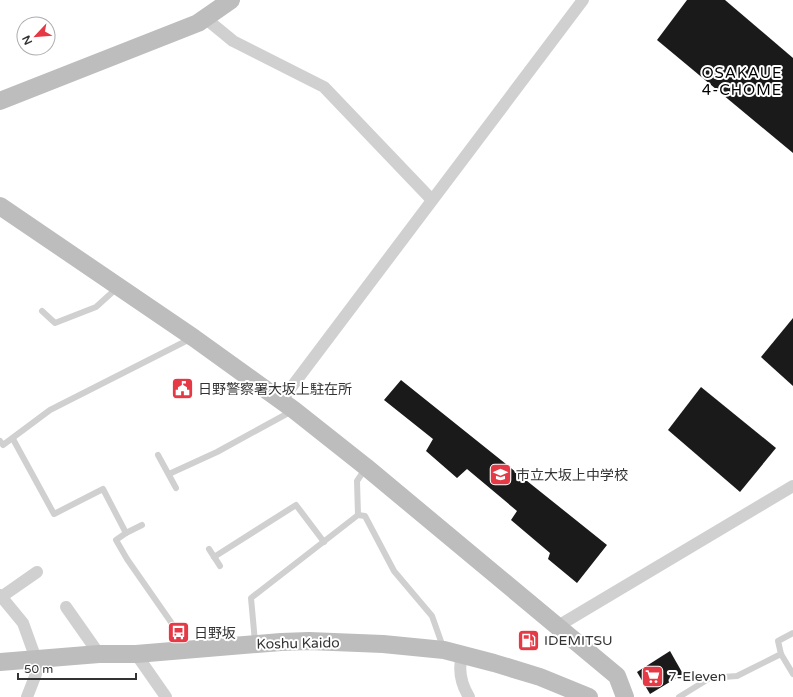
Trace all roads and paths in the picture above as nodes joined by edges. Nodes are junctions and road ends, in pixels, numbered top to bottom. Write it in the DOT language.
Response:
graph roads {
  1 [pos="583,0"];
  2 [pos="223,2"];
  3 [pos="205,18"];
  4 [pos="0,101"];
  5 [pos="432,200"];
  6 [pos="0,206"];
  7 [pos="118,287"];
  8 [pos="42,311"];
  9 [pos="194,338"];
  10 [pos="287,406"];
  11 [pos="13,439"];
  12 [pos="0,441"];
  13 [pos="158,455"];
  14 [pos="366,467"];
  15 [pos="169,474"];
  16 [pos="793,486"];
  17 [pos="176,488"];
  18 [pos="358,515"];
  19 [pos="142,525"];
  20 [pos="126,533"];
  21 [pos="324,542"];
  22 [pos="209,549"];
  23 [pos="214,557"];
  24 [pos="220,566"];
  25 [pos="37,572"];
  26 [pos="1,596"];
  27 [pos="66,607"];
  28 [pos="558,626"];
  29 [pos="793,633"];
  30 [pos="256,644"];
  31 [pos="190,649"];
  32 [pos="444,650"];
  33 [pos="99,654"];
  34 [pos="136,654"];
  35 [pos="781,654"];
  36 [pos="462,655"];
  37 [pos="36,659"];
  38 [pos="0,662"];
  39 [pos="793,674"];
  40 [pos="27,697"];
  41 [pos="166,697"];
  42 [pos="469,697"];
  43 [pos="590,697"];
  44 [pos="625,697"];
  45 [pos="679,697"];
  1 -- 5 [label="street"];
  2 -- 3 [label="street"];
  3 -- 4 [label="street"];
  3 -- 5 [label="street"];
  5 -- 10 [label="street"];
  6 -- 7 [label="street"];
  7 -- 8 [label="lane"];
  7 -- 9 [label="street"];
  9 -- 10 [label="street"];
  9 -- 11 [label="lane"];
  10 -- 14 [label="street"];
  10 -- 15 [label="lane"];
  11 -- 12 [label="lane"];
  11 -- 20 [label="lane"];
  13 -- 15 [label="lane"];
  14 -- 18 [label="lane"];
  14 -- 28 [label="street"];
  15 -- 17 [label="lane"];
  16 -- 28 [label="street"];
  18 -- 21 [label="lane"];
  18 -- 32 [label="lane"];
  19 -- 20 [label="lane"];
  20 -- 31 [label="lane"];
  21 -- 23 [label="lane"];
  21 -- 30 [label="lane"];
  22 -- 23 [label="lane"];
  23 -- 24 [label="lane"];
  25 -- 26 [label="street"];
  26 -- 37 [label="street"];
  27 -- 33 [label="street"];
  28 -- 44 [label="street"];
  29 -- 35 [label="lane"];
  30 -- 31 [label="street, Koshu Kaido"];
  30 -- 32 [label="street, Koshu Kaido"];
  31 -- 34 [label="street, Koshu Kaido"];
  32 -- 36 [label="street, Koshu Kaido"];
  33 -- 34 [label="street, Koshu Kaido"];
  33 -- 37 [label="street, Koshu Kaido"];
  34 -- 41 [label="street"];
  35 -- 39 [label="lane"];
  35 -- 45 [label="lane"];
  36 -- 42 [label="street"];
  36 -- 43 [label="street, Koshu Kaido"];
  37 -- 38 [label="street, Koshu Kaido"];
  37 -- 40 [label="street"];
}
